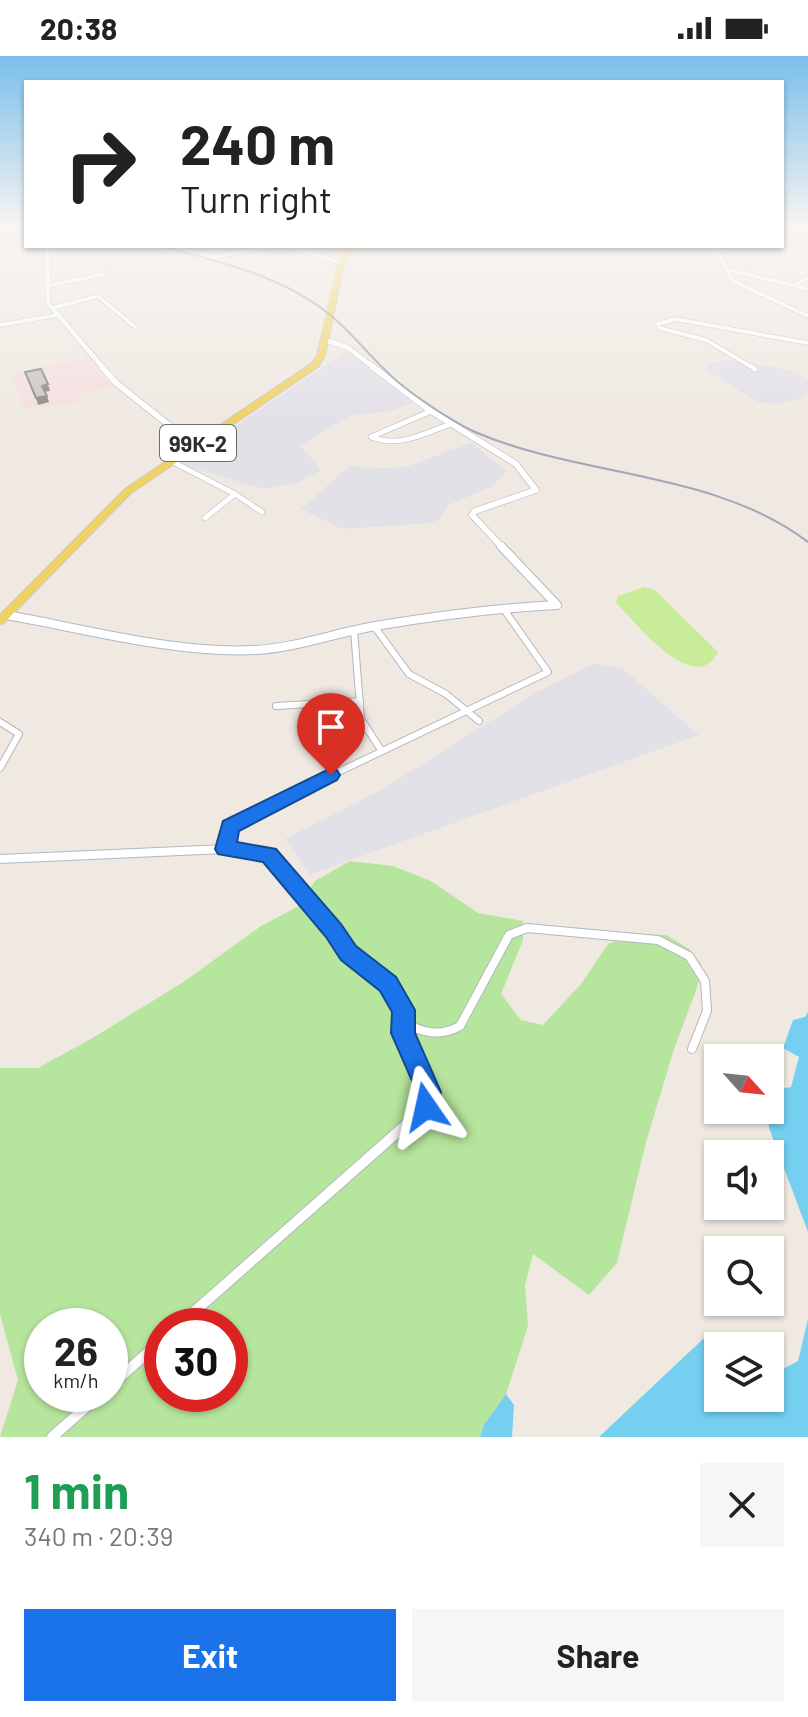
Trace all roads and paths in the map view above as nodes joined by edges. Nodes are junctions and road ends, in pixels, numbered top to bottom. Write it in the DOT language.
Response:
graph roads {
  1 [pos="46,291"];
  2 [pos="335,291"];
  3 [pos="752,291"];
  4 [pos="52,308"];
  5 [pos="58,315"];
  6 [pos="808,316"];
  7 [pos="0,325"];
  8 [pos="135,327"];
  9 [pos="324,340"];
  10 [pos="808,343"];
  11 [pos="755,369"];
  12 [pos="431,411"];
  13 [pos="450,424"];
  14 [pos="194,445"];
  15 [pos="171,461"];
  16 [pos="235,494"];
  17 [pos="262,512"];
  18 [pos="205,518"];
  19 [pos="503,608"];
  20 [pos="3,618"];
  21 [pos="374,626"];
  22 [pos="354,630"];
  23 [pos="360,701"];
  24 [pos="276,706"];
  25 [pos="464,709"];
  26 [pos="479,721"];
  27 [pos="0,722"];
  28 [pos="381,750"];
  29 [pos="0,768"];
  30 [pos="225,849"];
  31 [pos="0,859"];
  32 [pos="403,1022"];
  33 [pos="692,1049"];
  34 [pos="198,1308"];
  35 [pos="144,1356"];
  36 [pos="128,1370"];
  37 [pos="80,1412"];
  38 [pos="52,1437"];
  1 -- 4 [label="street"];
  2 -- 9 [label="main road, 99К-2"];
  3 -- 6 [label="street"];
  4 -- 5 [label="street"];
  4 -- 8 [label="street"];
  5 -- 7 [label="street"];
  5 -- 14 [label="street"];
  9 -- 12 [label="street"];
  9 -- 14 [label="main road, 99К-2"];
  10 -- 11 [label="street"];
  12 -- 13 [label="street"];
  12 -- 13 [label="street"];
  13 -- 19 [label="street"];
  14 -- 15 [label="main road, 99К-2"];
  15 -- 16 [label="street"];
  15 -- 20 [label="main road, 99К-2"];
  16 -- 17 [label="street"];
  16 -- 18 [label="street"];
  19 -- 21 [label="street"];
  19 -- 25 [label="street"];
  20 -- 22 [label="street"];
  21 -- 22 [label="street"];
  21 -- 25 [label="street"];
  22 -- 23 [label="street"];
  23 -- 24 [label="street"];
  23 -- 28 [label="street"];
  25 -- 26 [label="street"];
  25 -- 28 [label="street"];
  27 -- 29 [label="street"];
  28 -- 30 [label="street"];
  30 -- 31 [label="street"];
  30 -- 32 [label="street"];
  32 -- 33 [label="street"];
  32 -- 34 [label="street"];
  35 -- 36 [label="street"];
  37 -- 38 [label="street"];
}
